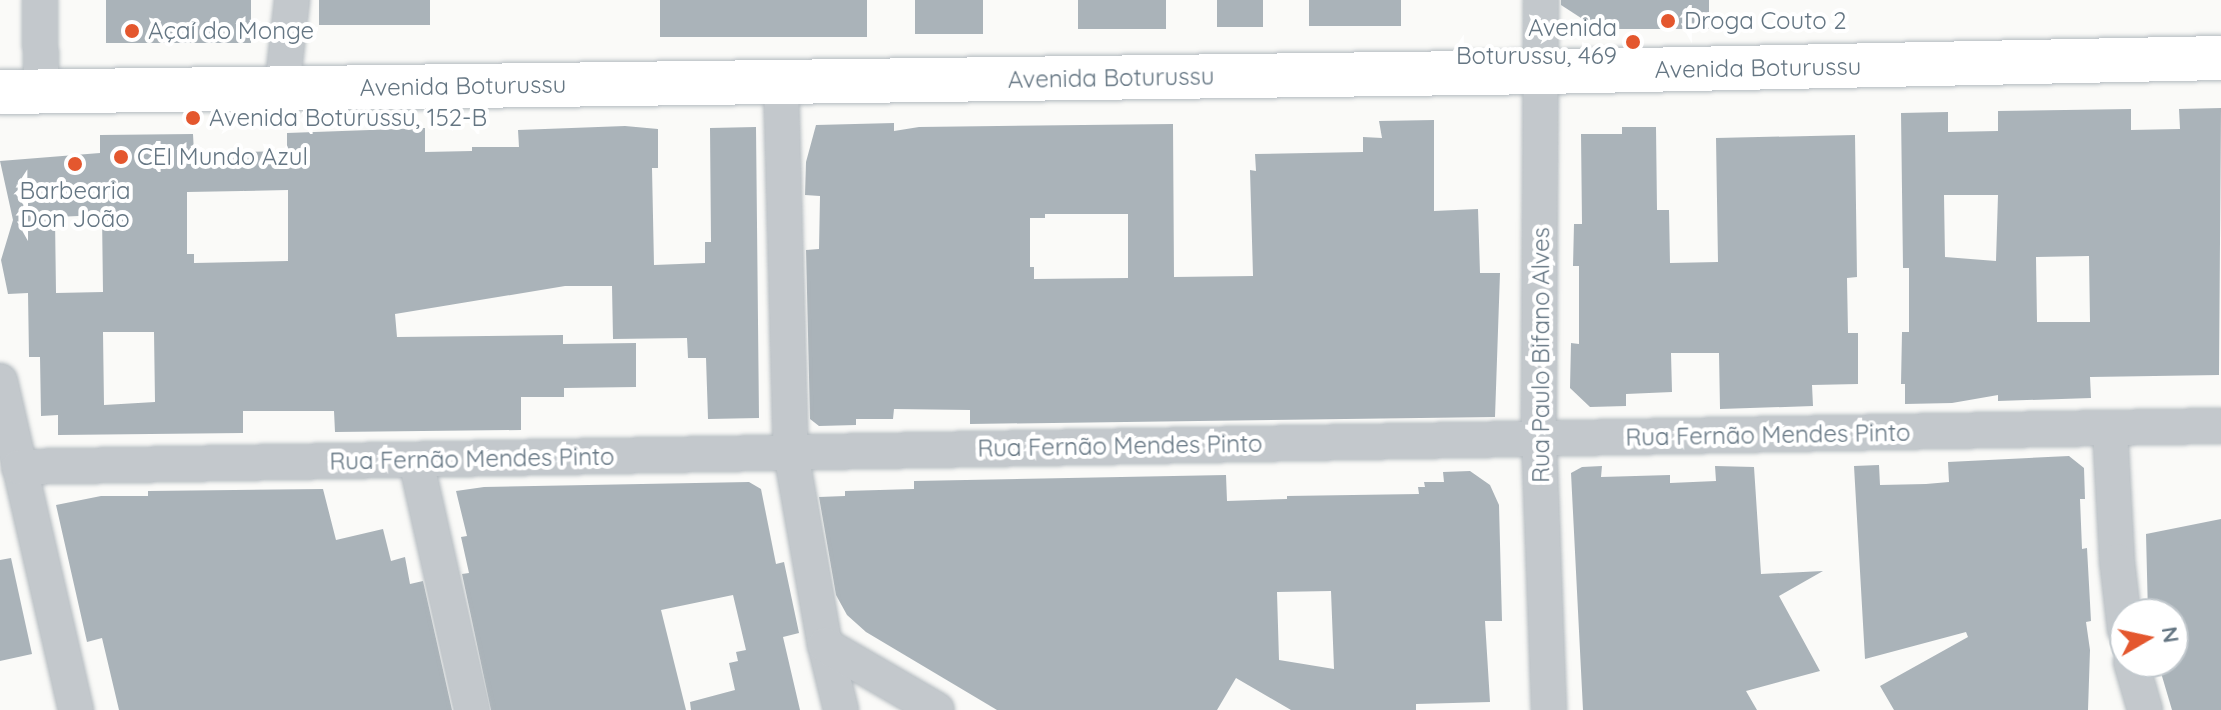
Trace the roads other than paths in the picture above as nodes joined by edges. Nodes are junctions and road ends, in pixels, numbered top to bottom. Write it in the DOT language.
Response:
graph roads {
  1 [pos="40,0"];
  2 [pos="292,0"];
  3 [pos="1541,0"];
  4 [pos="2221,58"];
  5 [pos="1542,72"];
  6 [pos="781,83"];
  7 [pos="282,88"];
  8 [pos="21,92"];
  9 [pos="0,381"];
  10 [pos="2221,426"];
  11 [pos="2110,430"];
  12 [pos="1539,438"];
  13 [pos="791,453"];
  14 [pos="416,461"];
  15 [pos="19,467"];
  16 [pos="2121,598"];
  17 [pos="825,645"];
  18 [pos="2136,678"];
  19 [pos="76,710"];
  20 [pos="472,710"];
  21 [pos="841,710"];
  22 [pos="937,710"];
  23 [pos="1549,710"];
  24 [pos="2145,710"];
  1 -- 8 [label="street"];
  2 -- 7 [label="street"];
  3 -- 5 [label="street, Rua Paulo Bifano Alves"];
  4 -- 5 [label="main road, Avenida Boturussu"];
  5 -- 6 [label="main road, Avenida Boturussu"];
  5 -- 12 [label="street, Rua Paulo Bifano Alves"];
  6 -- 7 [label="main road, Avenida Boturussu"];
  6 -- 13 [label="street"];
  7 -- 8 [label="main road, Avenida Boturussu"];
  9 -- 15 [label="street"];
  10 -- 11 [label="street, Rua Fernão Mendes Pinto"];
  11 -- 12 [label="street, Rua Fernão Mendes Pinto"];
  11 -- 16 [label="street"];
  12 -- 13 [label="street, Rua Fernão Mendes Pinto"];
  12 -- 23 [label="street, Rua Paulo Bifano Alves"];
  13 -- 14 [label="street, Rua Fernão Mendes Pinto"];
  13 -- 17 [label="street"];
  14 -- 15 [label="street, Rua Fernão Mendes Pinto"];
  14 -- 20 [label="street"];
  15 -- 19 [label="street"];
  17 -- 21 [label="street"];
  17 -- 22 [label="street"];
  18 -- 24 [label="street"];
}
